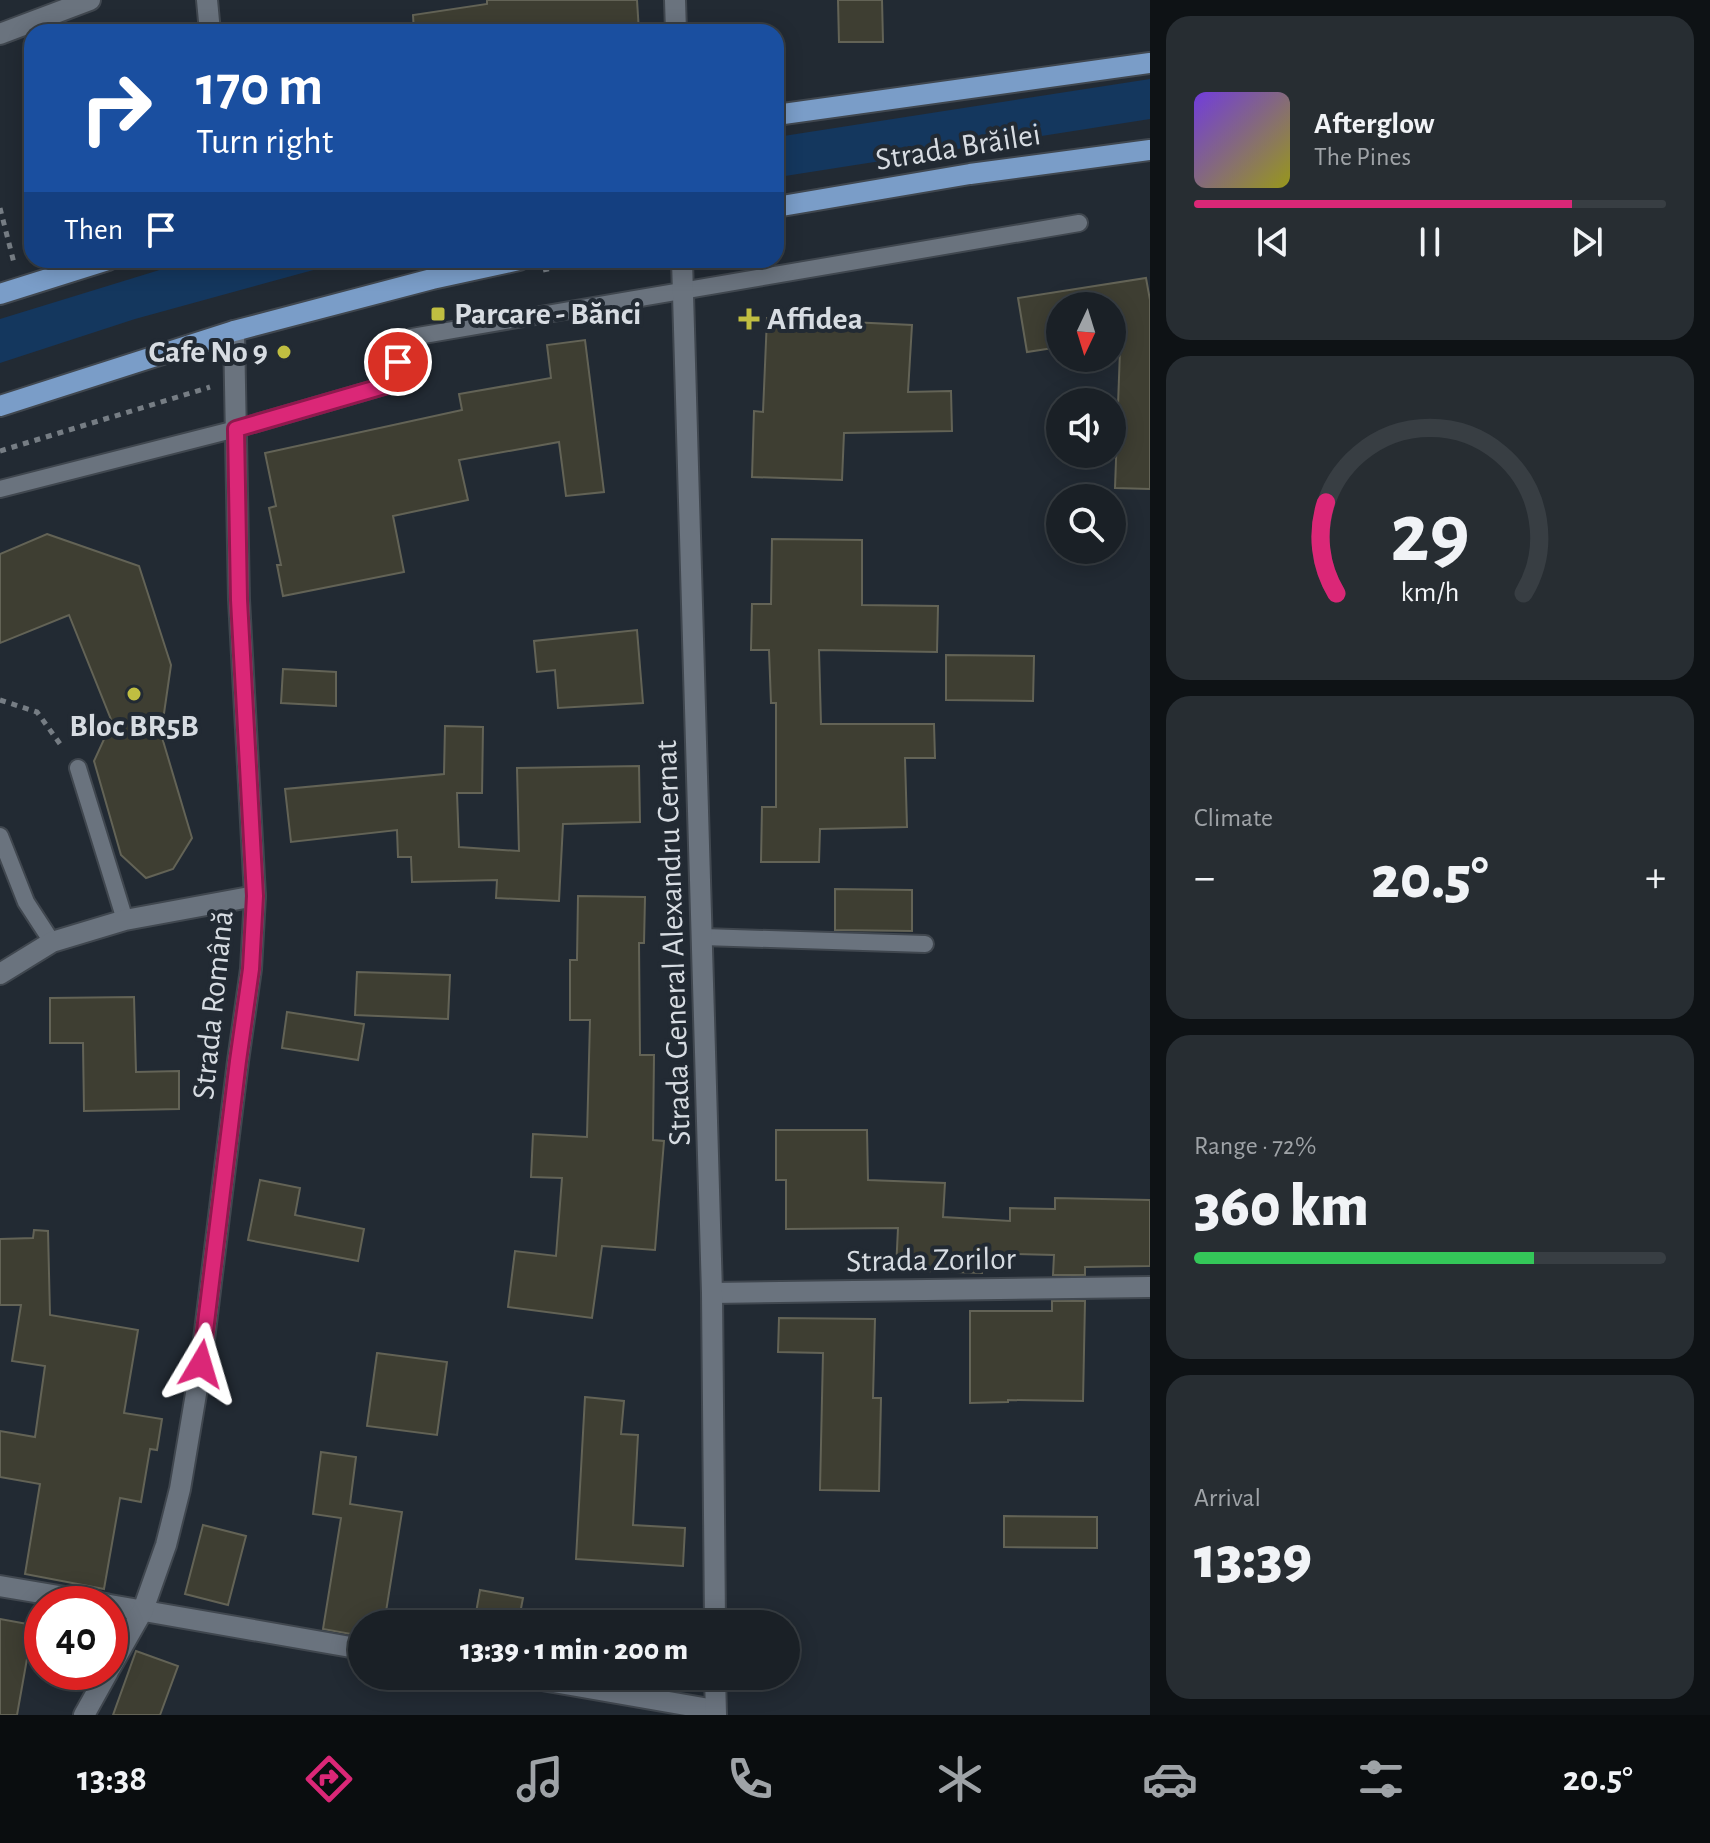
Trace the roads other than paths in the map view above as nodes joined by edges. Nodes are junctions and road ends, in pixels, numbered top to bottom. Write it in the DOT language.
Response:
graph roads {
  1 [pos="90,0"];
  2 [pos="207,0"];
  3 [pos="675,0"];
  4 [pos="26,24"];
  5 [pos="209,24"];
  6 [pos="676,24"];
  7 [pos="24,25"];
  8 [pos="0,34"];
  9 [pos="1150,63"];
  10 [pos="784,114"];
  11 [pos="1150,150"];
  12 [pos="784,206"];
  13 [pos="1079,223"];
  14 [pos="82,268"];
  15 [pos="482,268"];
  16 [pos="682,268"];
  17 [pos="683,292"];
  18 [pos="0,294"];
  19 [pos="234,331"];
  20 [pos="0,406"];
  21 [pos="236,429"];
  22 [pos="0,489"];
  23 [pos="78,768"];
  24 [pos="0,836"];
  25 [pos="255,896"];
  26 [pos="125,920"];
  27 [pos="703,937"];
  28 [pos="52,942"];
  29 [pos="925,944"];
  30 [pos="0,974"];
  31 [pos="1150,1287"];
  32 [pos="712,1293"];
  33 [pos="0,1586"];
  34 [pos="24,1590"];
  35 [pos="128,1607"];
  36 [pos="143,1610"];
  37 [pos="715,1610"];
  38 [pos="128,1636"];
  39 [pos="348,1647"];
  40 [pos="98,1690"];
  41 [pos="594,1690"];
  42 [pos="715,1690"];
  43 [pos="716,1713"];
  44 [pos="84,1715"];
  1 -- 4 [label="street"];
  2 -- 5 [label="street"];
  3 -- 6 [label="street"];
  7 -- 8 [label="street"];
  9 -- 10 [label="main road, Strada Brăilei"];
  11 -- 12 [label="main road, Strada Brăilei"];
  13 -- 17 [label="lane"];
  14 -- 18 [label="main road"];
  15 -- 19 [label="main road"];
  16 -- 17 [label="street, Strada General Alexandru Cernat"];
  17 -- 21 [label="lane"];
  17 -- 27 [label="street, Strada General Alexandru Cernat"];
  19 -- 20 [label="main road"];
  19 -- 21 [label="street, Strada Română"];
  21 -- 22 [label="lane"];
  21 -- 25 [label="street, Strada Română"];
  23 -- 26 [label="lane"];
  24 -- 28 [label="lane"];
  25 -- 26 [label="street"];
  25 -- 36 [label="street, Strada Română"];
  26 -- 28 [label="street"];
  27 -- 29 [label="lane"];
  27 -- 32 [label="street, Strada General Alexandru Cernat"];
  28 -- 30 [label="street"];
  31 -- 32 [label="street, Strada Zorilor"];
  32 -- 37 [label="street, Strada General Alexandru Cernat"];
  33 -- 34 [label="street"];
  35 -- 36 [label="street"];
  36 -- 38 [label="street, Strada Română"];
  36 -- 39 [label="street"];
  40 -- 44 [label="street, Strada Română"];
  41 -- 43 [label="street"];
  42 -- 43 [label="street"];
}
